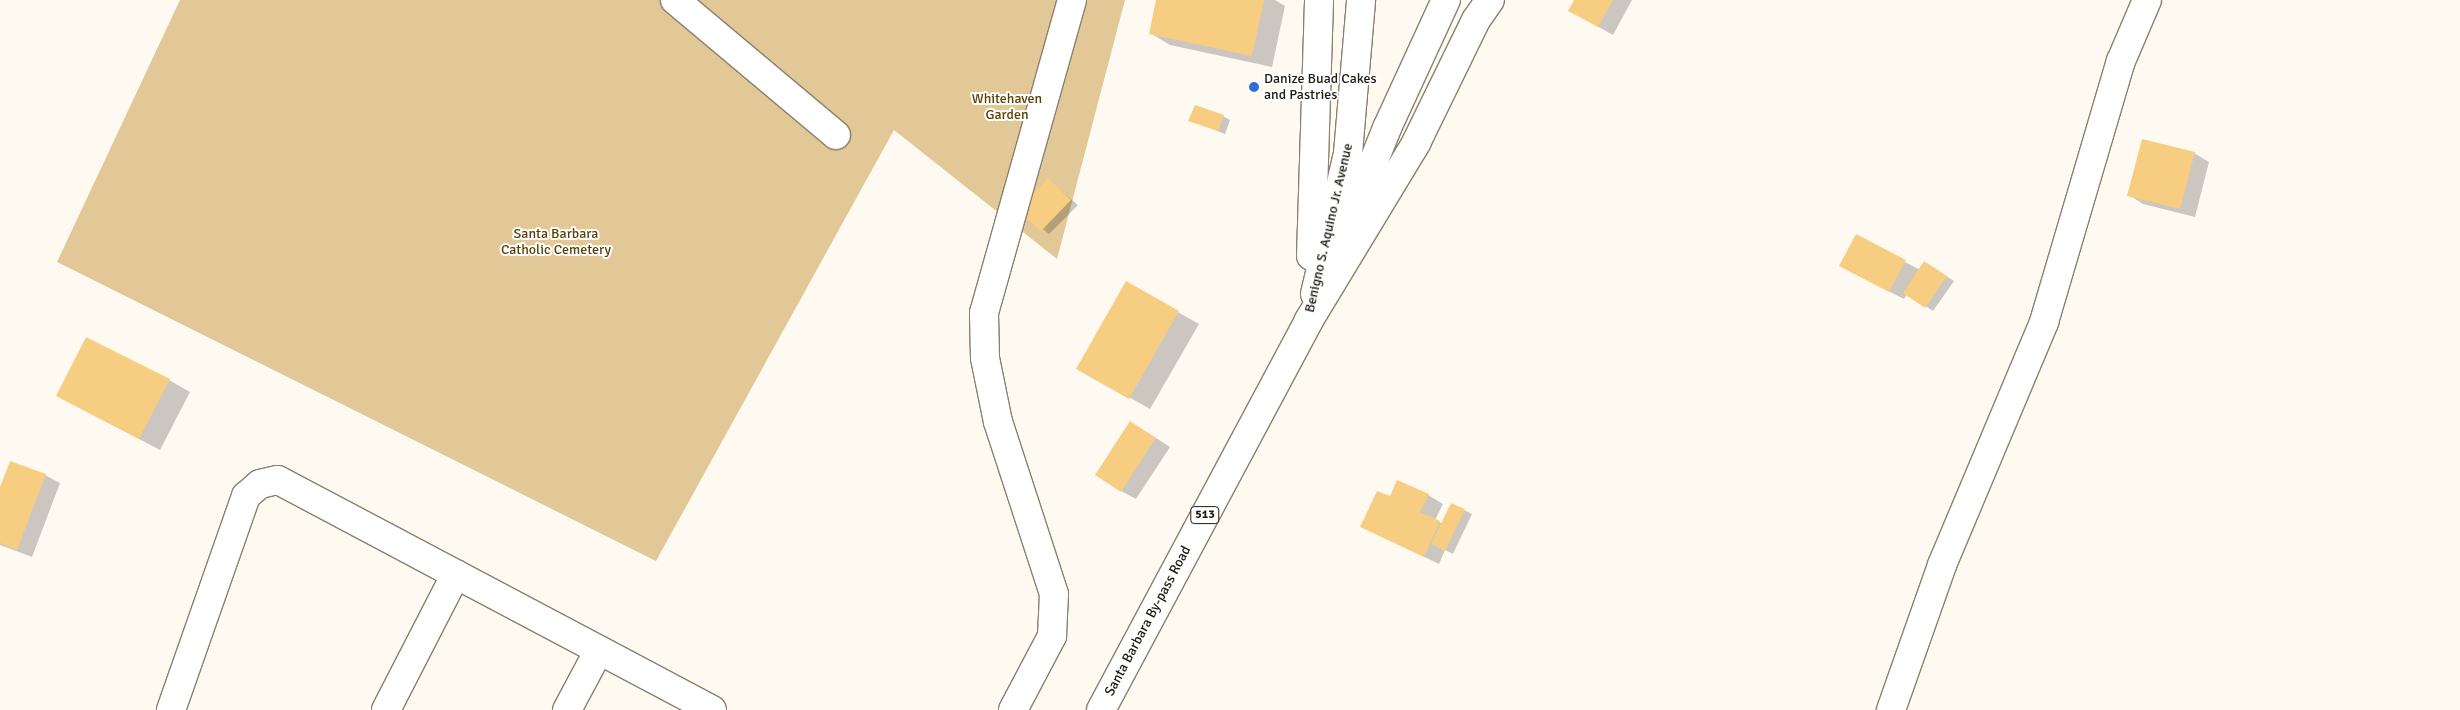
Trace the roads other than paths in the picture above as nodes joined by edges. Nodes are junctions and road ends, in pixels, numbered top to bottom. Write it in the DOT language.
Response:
graph roads {
  1 [pos="675,0"];
  2 [pos="1072,0"];
  3 [pos="1319,0"];
  4 [pos="1360,0"];
  5 [pos="1446,0"];
  6 [pos="1490,0"];
  7 [pos="2147,0"];
  8 [pos="836,135"];
  9 [pos="1309,320"];
  10 [pos="456,574"];
  11 [pos="600,650"];
  12 [pos="172,710"];
  13 [pos="386,710"];
  14 [pos="567,710"];
  15 [pos="712,710"];
  16 [pos="1013,710"];
  17 [pos="1100,710"];
  18 [pos="1891,710"];
  1 -- 8 [label="main road"];
  2 -- 16 [label="main road"];
  3 -- 9 [label="main road, Benigno S. Aquino Jr. Avenue / 513"];
  4 -- 9 [label="main road, Benigno S. Aquino Jr. Avenue / 513"];
  5 -- 9 [label="main road"];
  6 -- 9 [label="main road"];
  7 -- 18 [label="main road"];
  9 -- 17 [label="main road, Santa Barbara By-pass Road / 513"];
  10 -- 11 [label="main road"];
  10 -- 12 [label="main road"];
  10 -- 13 [label="main road"];
  11 -- 14 [label="main road"];
  11 -- 15 [label="main road"];
}
